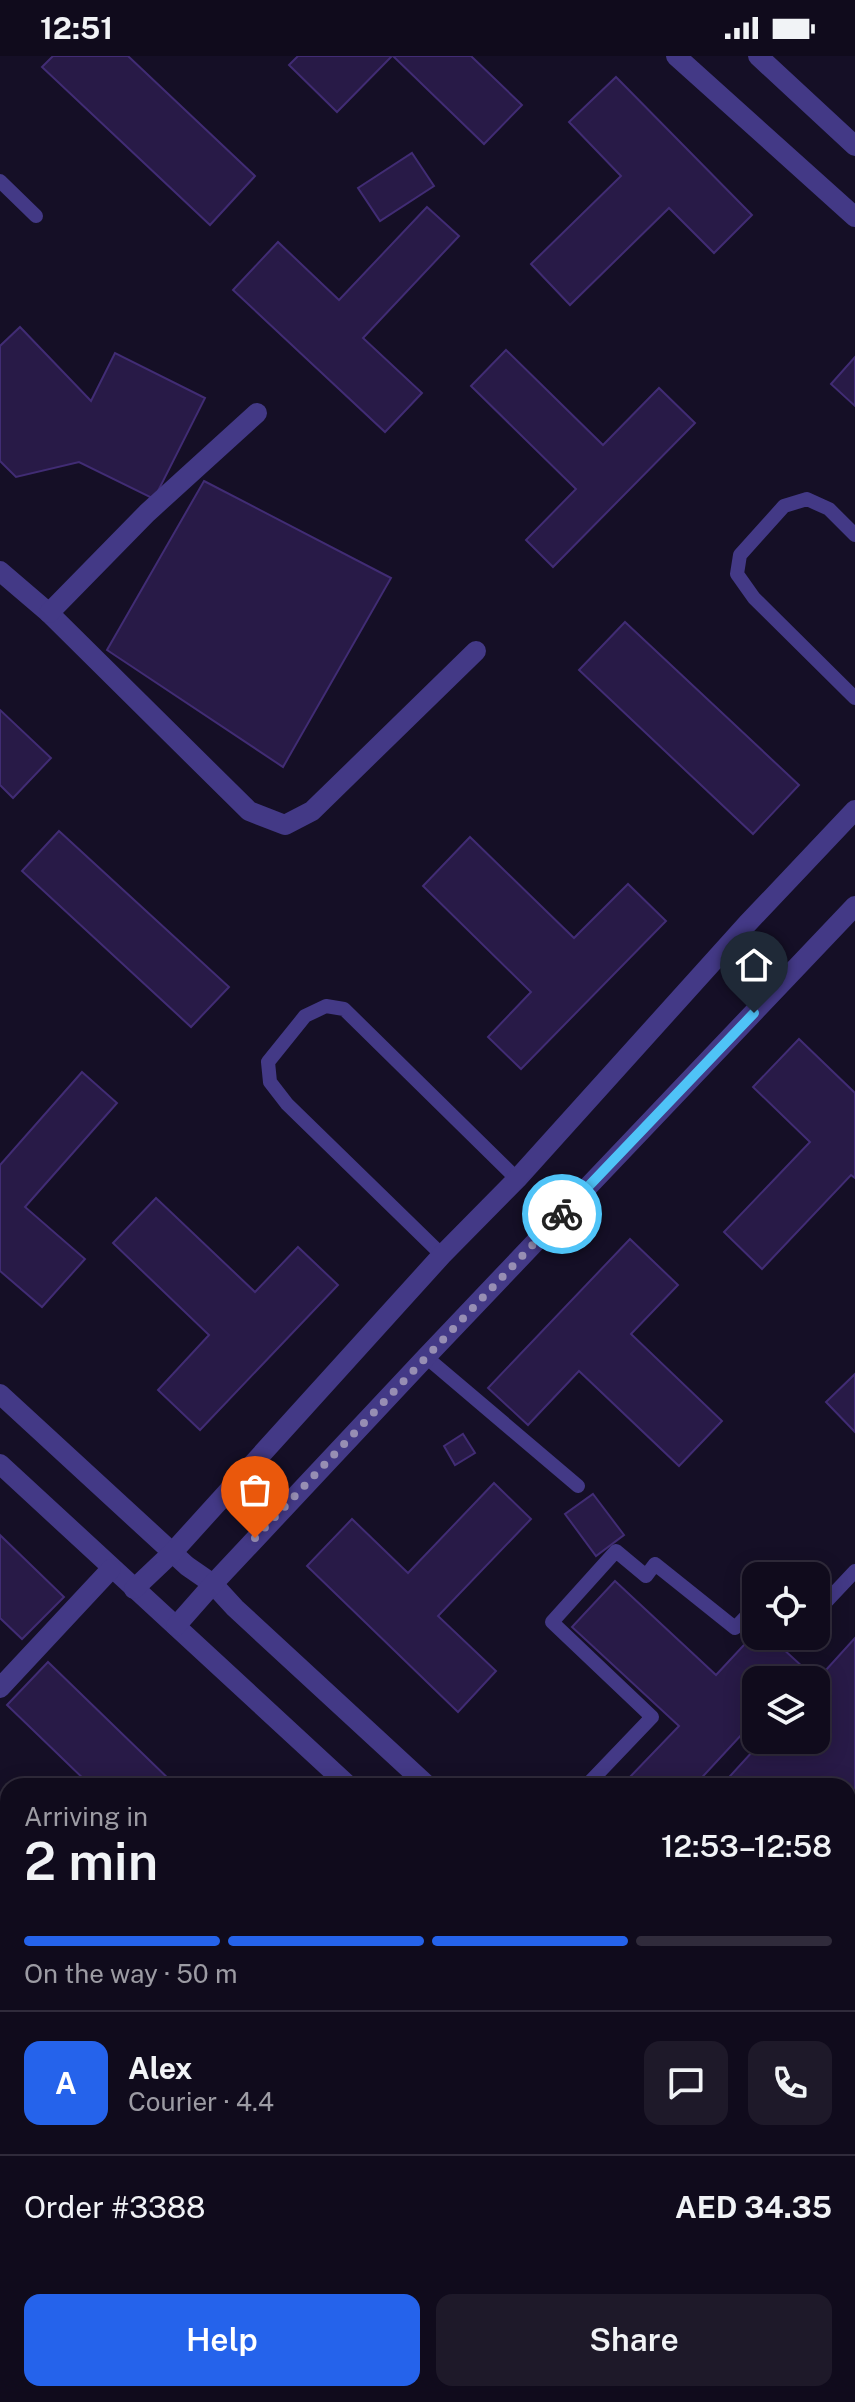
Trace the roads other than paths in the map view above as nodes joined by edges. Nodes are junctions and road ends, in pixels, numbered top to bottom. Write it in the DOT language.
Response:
graph roads {
  1 [pos="676,56"];
  2 [pos="758,56"];
  3 [pos="855,146"];
  4 [pos="0,181"];
  5 [pos="36,216"];
  6 [pos="855,217"];
  7 [pos="257,413"];
  8 [pos="855,535"];
  9 [pos="0,571"];
  10 [pos="49,613"];
  11 [pos="476,651"];
  12 [pos="855,698"];
  13 [pos="855,810"];
  14 [pos="855,906"];
  15 [pos="517,1179"];
  16 [pos="442,1255"];
  17 [pos="426,1357"];
  18 [pos="0,1394"];
  19 [pos="0,1464"];
  20 [pos="578,1486"];
  21 [pos="172,1553"];
  22 [pos="111,1569"];
  23 [pos="855,1571"];
  24 [pos="213,1584"];
  25 [pos="134,1589"];
  26 [pos="830,1598"];
  27 [pos="742,1621"];
  28 [pos="176,1626"];
  29 [pos="0,1688"];
  30 [pos="336,1778"];
  31 [pos="419,1778"];
  32 [pos="594,1778"];
  1 -- 6 [label="street"];
  2 -- 3 [label="street"];
  4 -- 5 [label="lane"];
  7 -- 10 [label="street"];
  8 -- 12 [label="lane"];
  9 -- 10 [label="street"];
  10 -- 11 [label="street"];
  13 -- 15 [label="street"];
  14 -- 17 [label="street"];
  15 -- 16 [label="street"];
  15 -- 16 [label="lane"];
  16 -- 21 [label="street"];
  17 -- 20 [label="lane"];
  17 -- 24 [label="street"];
  18 -- 21 [label="street"];
  19 -- 22 [label="street"];
  21 -- 24 [label="street"];
  21 -- 25 [label="street"];
  22 -- 25 [label="street"];
  22 -- 29 [label="street"];
  23 -- 26 [label="lane"];
  24 -- 28 [label="street"];
  24 -- 31 [label="street"];
  25 -- 28 [label="street"];
  27 -- 32 [label="lane"];
  28 -- 30 [label="street"];
}
